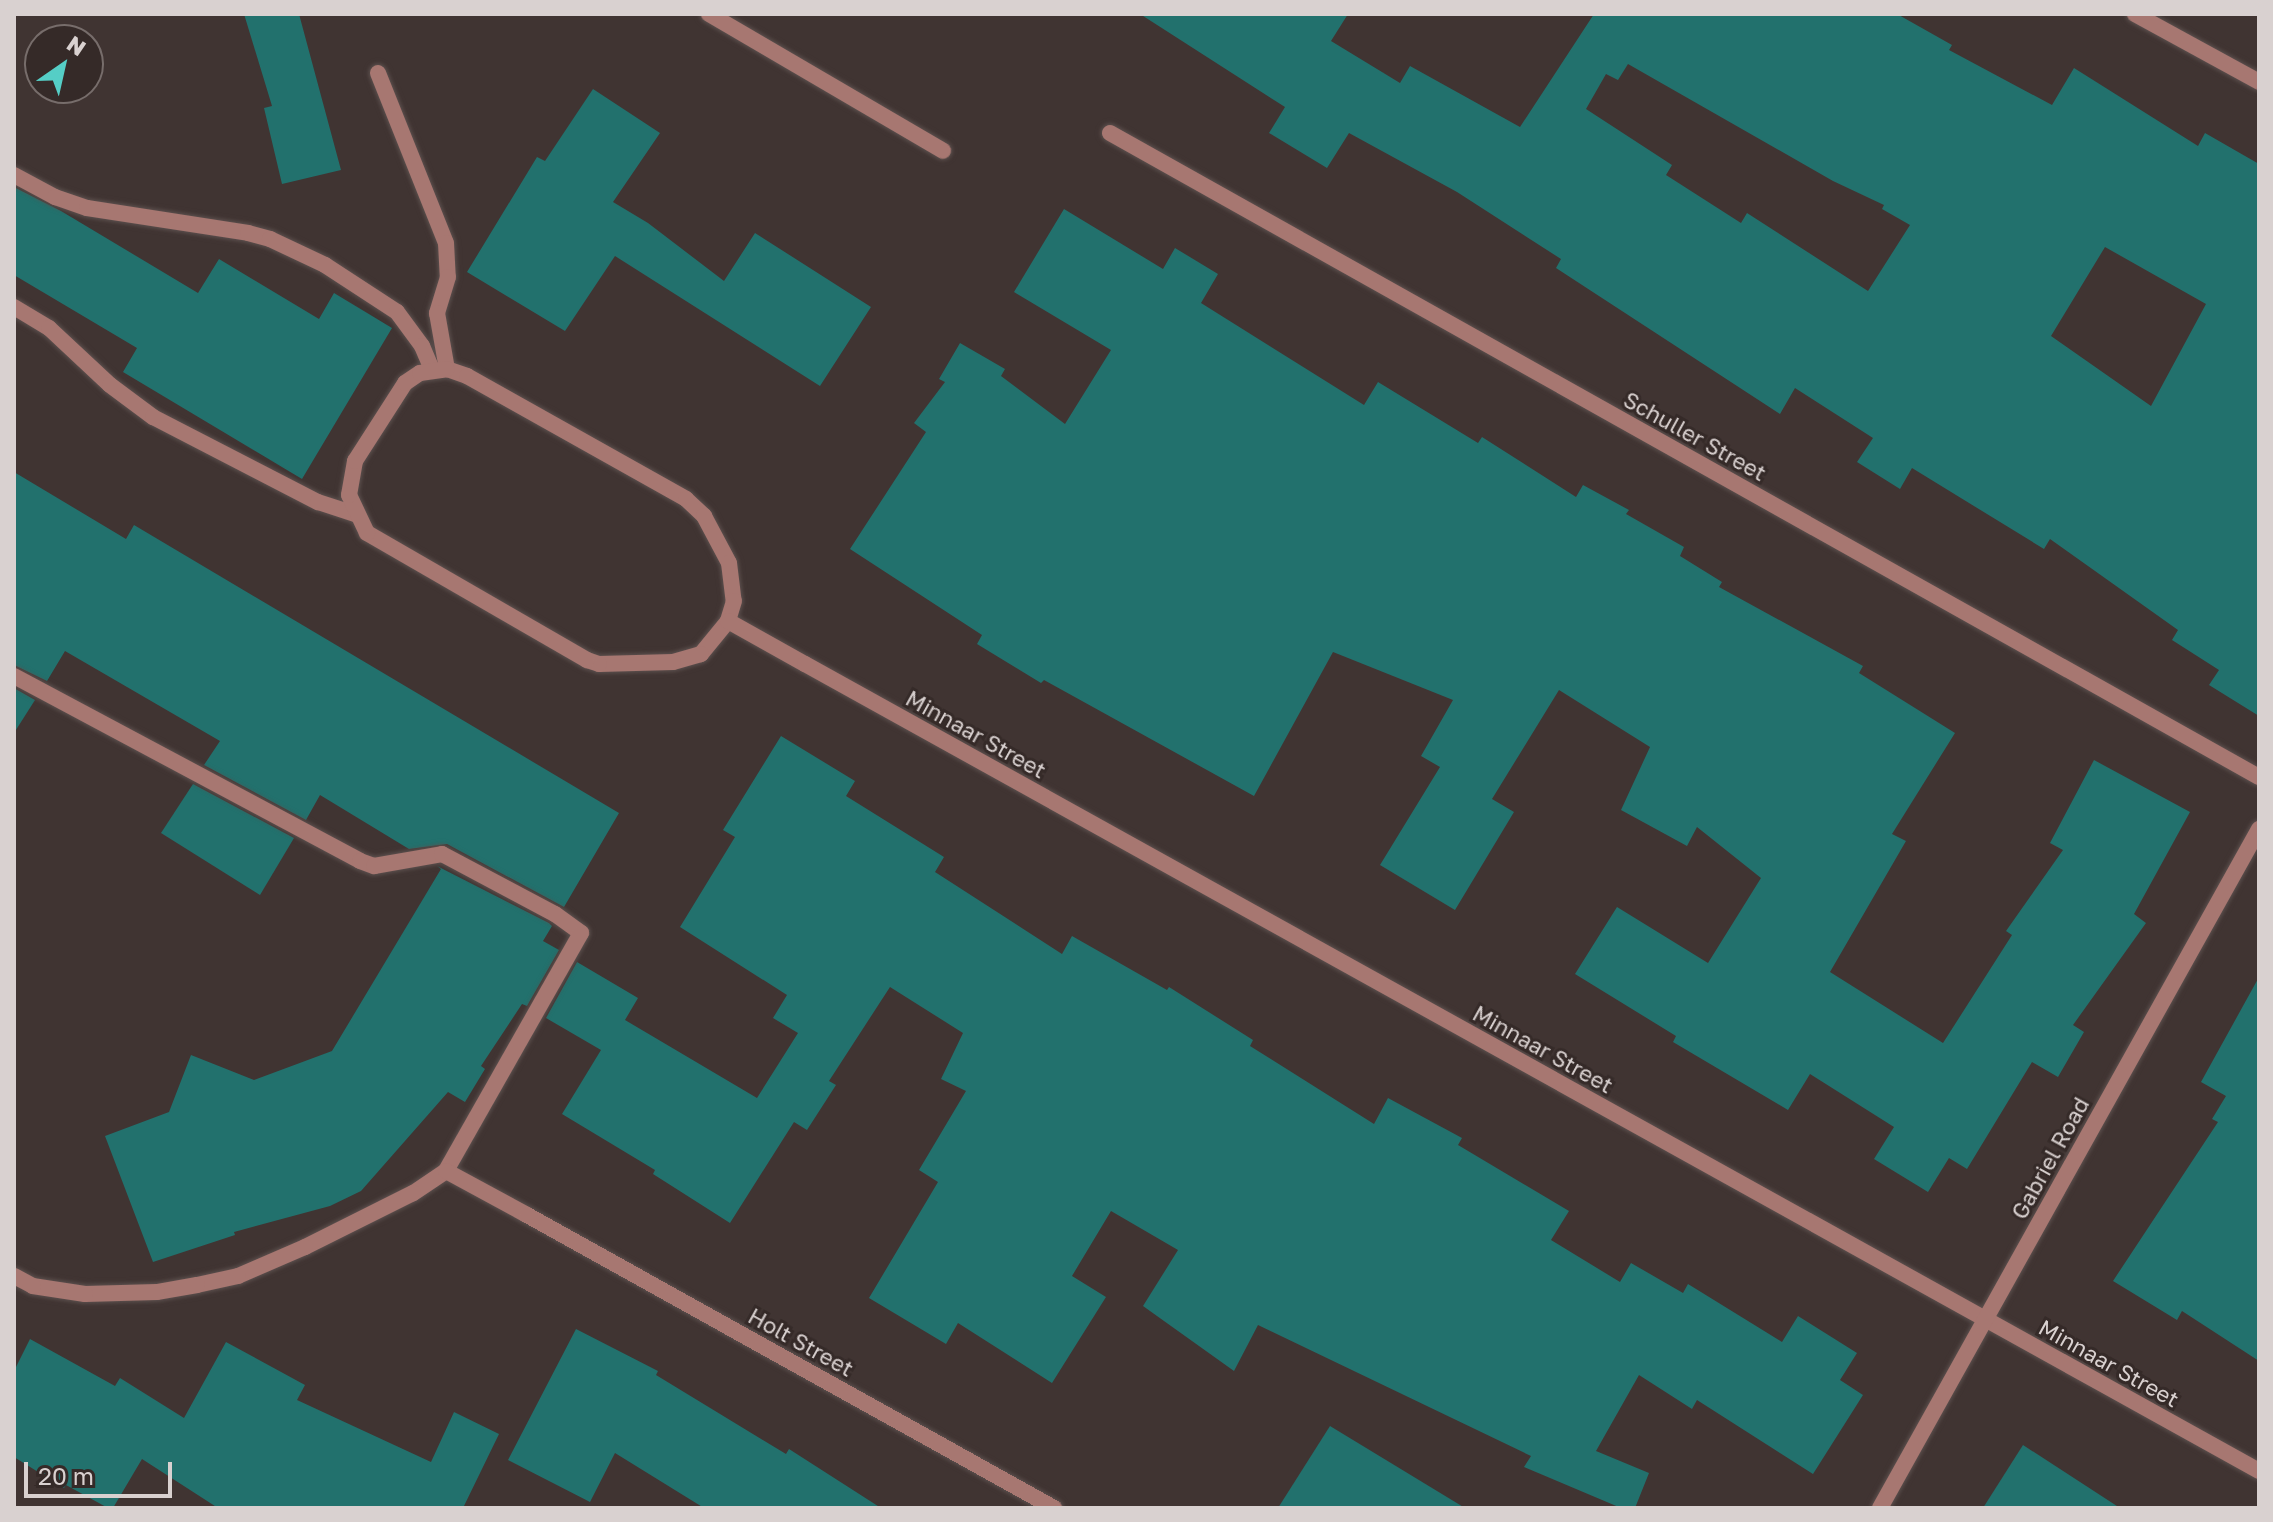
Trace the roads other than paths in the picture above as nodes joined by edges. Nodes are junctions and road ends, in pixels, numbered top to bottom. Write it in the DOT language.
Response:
graph roads {
  1 [pos="709,14"];
  2 [pos="2135,14"];
  3 [pos="378,73"];
  4 [pos="2259,82"];
  5 [pos="1110,133"];
  6 [pos="943,151"];
  7 [pos="14,175"];
  8 [pos="14,307"];
  9 [pos="440,370"];
  10 [pos="356,514"];
  11 [pos="728,621"];
  12 [pos="14,676"];
  13 [pos="2259,777"];
  14 [pos="2259,829"];
  15 [pos="446,1171"];
  16 [pos="14,1276"];
  17 [pos="1984,1319"];
  18 [pos="2259,1471"];
  19 [pos="1054,1508"];
  20 [pos="1880,1508"];
  1 -- 6 [label="street"];
  2 -- 4 [label="street"];
  3 -- 9 [label="street"];
  5 -- 13 [label="street, Schuller Street"];
  7 -- 9 [label="street"];
  8 -- 10 [label="street"];
  9 -- 10 [label="street"];
  9 -- 11 [label="street"];
  10 -- 11 [label="street"];
  11 -- 17 [label="street, Minnaar Street"];
  12 -- 15 [label="street"];
  14 -- 17 [label="street, Gabriel Road"];
  15 -- 16 [label="street"];
  15 -- 19 [label="street, Holt Street"];
  17 -- 18 [label="street, Minnaar Street"];
  17 -- 20 [label="street, Gabriel Road"];
}
